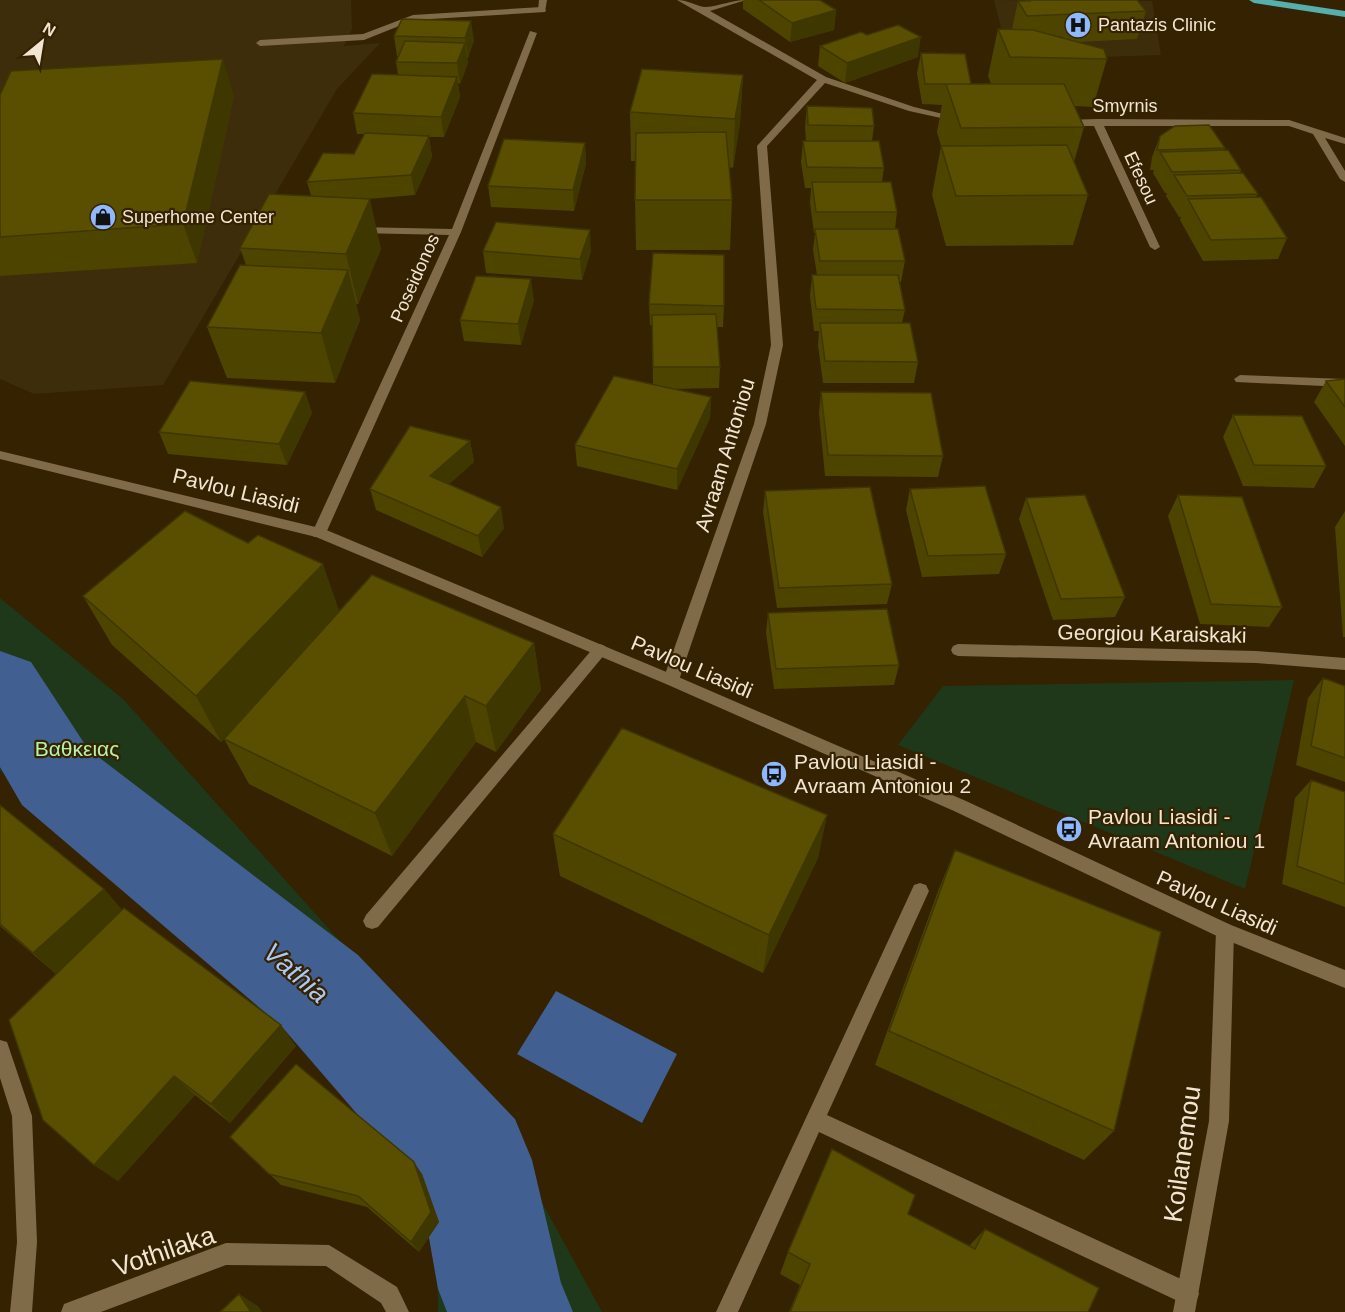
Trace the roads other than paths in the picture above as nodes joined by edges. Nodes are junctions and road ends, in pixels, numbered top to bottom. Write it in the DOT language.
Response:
graph roads {
  1 [pos="681,0"];
  2 [pos="742,0"];
  3 [pos="1254,0"];
  4 [pos="543,5"];
  5 [pos="703,10"];
  6 [pos="1345,14"];
  7 [pos="533,33"];
  8 [pos="260,44"];
  9 [pos="823,79"];
  10 [pos="969,120"];
  11 [pos="1097,122"];
  12 [pos="1050,123"];
  13 [pos="1317,132"];
  14 [pos="1345,141"];
  15 [pos="1345,179"];
  16 [pos="349,230"];
  17 [pos="456,232"];
  18 [pos="1155,247"];
  19 [pos="1240,379"];
  20 [pos="1345,383"];
  21 [pos="0,455"];
  22 [pos="319,533"];
  23 [pos="600,650"];
  24 [pos="958,650"];
  25 [pos="1345,664"];
  26 [pos="671,680"];
  27 [pos="920,891"];
  28 [pos="372,921"];
  29 [pos="1225,931"];
  30 [pos="1345,979"];
  31 [pos="0,1049"];
  32 [pos="815,1120"];
  33 [pos="1186,1303"];
  34 [pos="21,1312"];
  35 [pos="72,1312"];
  36 [pos="398,1312"];
  37 [pos="727,1312"];
  1 -- 5 [label="street"];
  2 -- 5 [label="street"];
  3 -- 6 [label="highway"];
  4 -- 8 [label="street"];
  5 -- 9 [label="street"];
  7 -- 17 [label="street, Poseidonos"];
  9 -- 10 [label="street"];
  9 -- 26 [label="street, Avraam Antoniou"];
  11 -- 12 [label="street, Smyrnis"];
  11 -- 13 [label="street, Smyrnis"];
  11 -- 18 [label="street, Efesou"];
  13 -- 14 [label="street, Smyrnis"];
  13 -- 15 [label="street"];
  16 -- 17 [label="street"];
  17 -- 22 [label="street, Poseidonos"];
  19 -- 20 [label="street"];
  21 -- 22 [label="street, Pavlou Liasidi"];
  22 -- 23 [label="street, Pavlou Liasidi"];
  23 -- 26 [label="street, Pavlou Liasidi"];
  23 -- 28 [label="street"];
  24 -- 25 [label="street, Georgiou Karaiskaki"];
  26 -- 29 [label="street, Pavlou Liasidi"];
  27 -- 32 [label="street"];
  29 -- 30 [label="street, Pavlou Liasidi"];
  29 -- 33 [label="street, Koilanemou"];
  31 -- 34 [label="street"];
  32 -- 33 [label="street"];
  32 -- 37 [label="street"];
  35 -- 36 [label="street, Vothilaka"];
}
